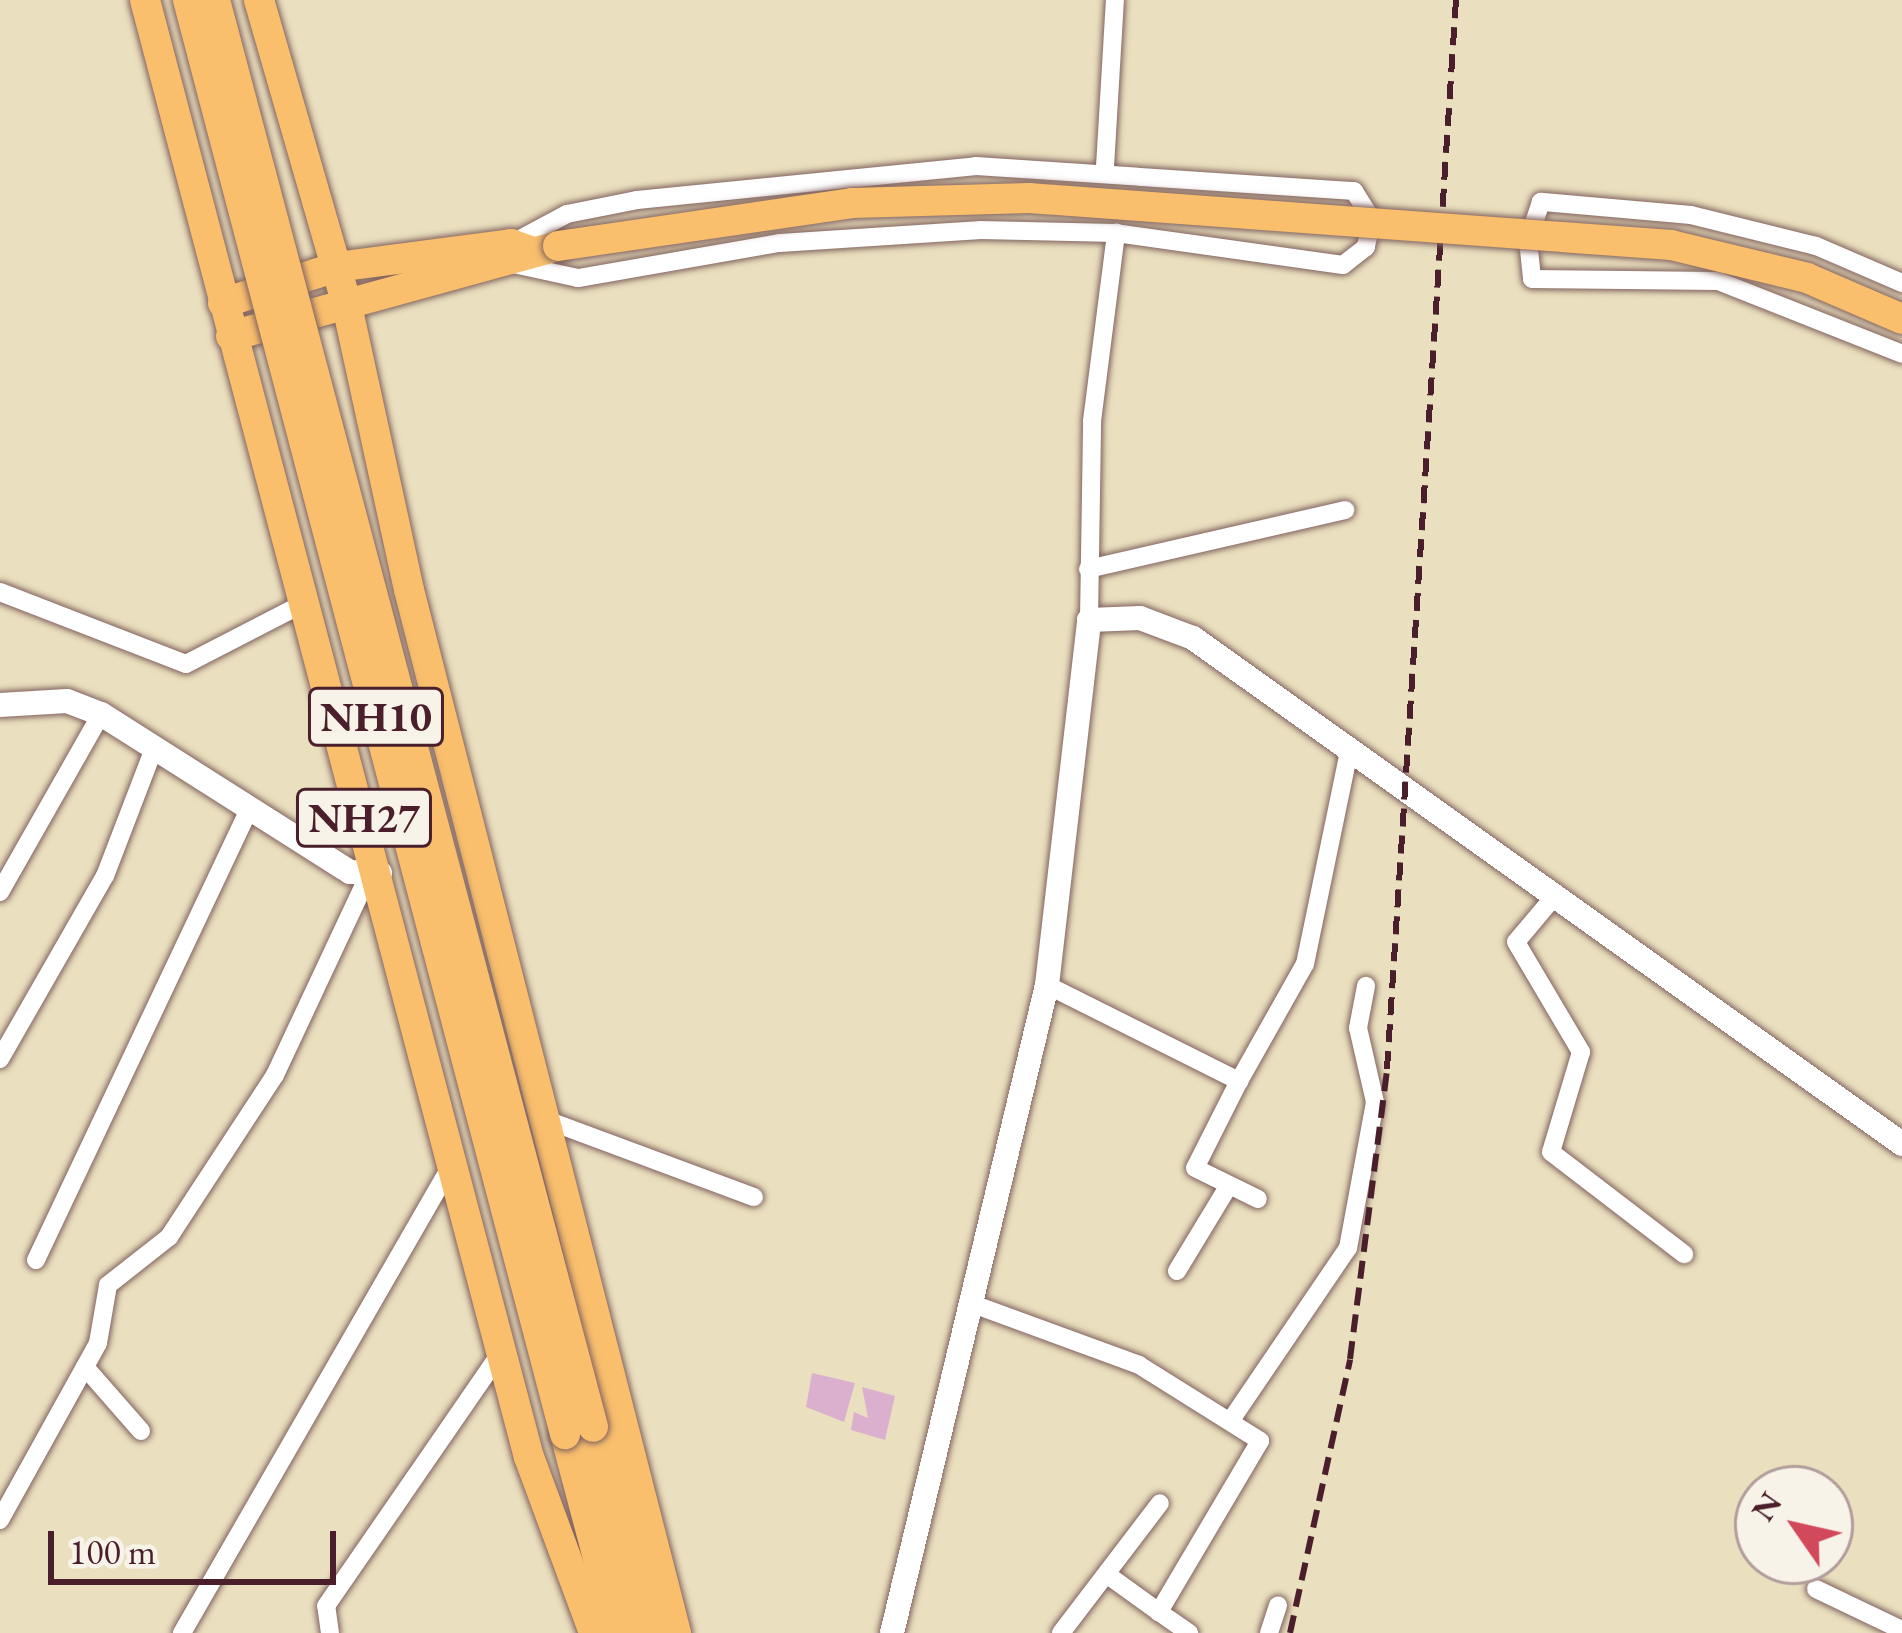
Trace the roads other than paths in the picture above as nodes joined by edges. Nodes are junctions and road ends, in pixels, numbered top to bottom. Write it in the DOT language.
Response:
graph roads {
  1 [pos="145,0"];
  2 [pos="188,0"];
  3 [pos="215,0"];
  4 [pos="259,0"];
  5 [pos="1115,0"];
  6 [pos="1105,167"];
  7 [pos="1116,233"];
  8 [pos="528,251"];
  9 [pos="338,267"];
  10 [pos="1902,283"];
  11 [pos="346,301"];
  12 [pos="223,302"];
  13 [pos="1902,320"];
  14 [pos="231,337"];
  15 [pos="1902,353"];
  16 [pos="1345,510"];
  17 [pos="1088,568"];
  18 [pos="0,592"];
  19 [pos="304,603"];
  20 [pos="1089,620"];
  21 [pos="0,705"];
  22 [pos="101,714"];
  23 [pos="155,746"];
  24 [pos="1348,751"];
  25 [pos="248,812"];
  26 [pos="374,876"];
  27 [pos="0,892"];
  28 [pos="1552,898"];
  29 [pos="1047,985"];
  30 [pos="1366,986"];
  31 [pos="0,1058"];
  32 [pos="1239,1082"];
  33 [pos="544,1119"];
  34 [pos="1902,1144"];
  35 [pos="454,1160"];
  36 [pos="1229,1185"];
  37 [pos="754,1197"];
  38 [pos="1258,1199"];
  39 [pos="1684,1254"];
  40 [pos="36,1260"];
  41 [pos="1177,1271"];
  42 [pos="970,1303"];
  43 [pos="501,1352"];
  44 [pos="85,1367"];
  45 [pos="1231,1420"];
  46 [pos="141,1431"];
  47 [pos="579,1431"];
  48 [pos="1160,1503"];
  49 [pos="0,1520"];
  50 [pos="1109,1576"];
  51 [pos="1816,1589"];
  52 [pos="1278,1605"];
  53 [pos="1159,1612"];
  54 [pos="588,1628"];
  55 [pos="1902,1630"];
  56 [pos="182,1633"];
  57 [pos="330,1633"];
  58 [pos="618,1633"];
  59 [pos="647,1633"];
  60 [pos="676,1633"];
  61 [pos="892,1633"];
  62 [pos="1061,1633"];
  63 [pos="1190,1633"];
  64 [pos="1269,1633"];
  1 -- 12 [label="highway, NH27"];
  2 -- 47 [label="highway, NH10, bridge"];
  3 -- 47 [label="highway, NH10, bridge"];
  4 -- 9 [label="highway, NH27"];
  5 -- 6 [label="street"];
  6 -- 7 [label="street"];
  6 -- 8 [label="street"];
  7 -- 8 [label="street"];
  7 -- 17 [label="street"];
  8 -- 9 [label="highway"];
  8 -- 11 [label="highway"];
  8 -- 13 [label="highway, bridge"];
  9 -- 11 [label="highway, NH27"];
  9 -- 12 [label="highway"];
  10 -- 15 [label="street"];
  11 -- 14 [label="highway"];
  11 -- 33 [label="highway, NH27"];
  12 -- 14 [label="highway, NH27"];
  14 -- 19 [label="highway, NH27"];
  16 -- 17 [label="street"];
  17 -- 20 [label="street"];
  18 -- 19 [label="street"];
  19 -- 26 [label="highway, NH27"];
  20 -- 24 [label="street"];
  20 -- 29 [label="street"];
  21 -- 22 [label="street"];
  22 -- 23 [label="street"];
  22 -- 27 [label="street"];
  23 -- 25 [label="street"];
  23 -- 31 [label="street"];
  24 -- 28 [label="street"];
  24 -- 32 [label="street"];
  25 -- 26 [label="street"];
  25 -- 40 [label="street"];
  26 -- 35 [label="highway, NH27"];
  26 -- 44 [label="street"];
  28 -- 34 [label="street"];
  28 -- 39 [label="street"];
  29 -- 32 [label="street"];
  29 -- 42 [label="street"];
  30 -- 45 [label="street"];
  32 -- 36 [label="street"];
  33 -- 37 [label="street"];
  33 -- 60 [label="highway, NH27"];
  35 -- 43 [label="highway, NH27"];
  35 -- 56 [label="street"];
  36 -- 38 [label="street"];
  36 -- 41 [label="street"];
  42 -- 45 [label="street"];
  42 -- 61 [label="street"];
  43 -- 54 [label="highway, NH27"];
  43 -- 57 [label="street"];
  44 -- 46 [label="street"];
  44 -- 49 [label="street"];
  45 -- 53 [label="street"];
  47 -- 58 [label="highway, NH10"];
  47 -- 59 [label="highway, NH10"];
  48 -- 50 [label="street"];
  50 -- 53 [label="street"];
  50 -- 62 [label="street"];
  51 -- 55 [label="street"];
  52 -- 64 [label="street"];
  53 -- 63 [label="street"];
}
